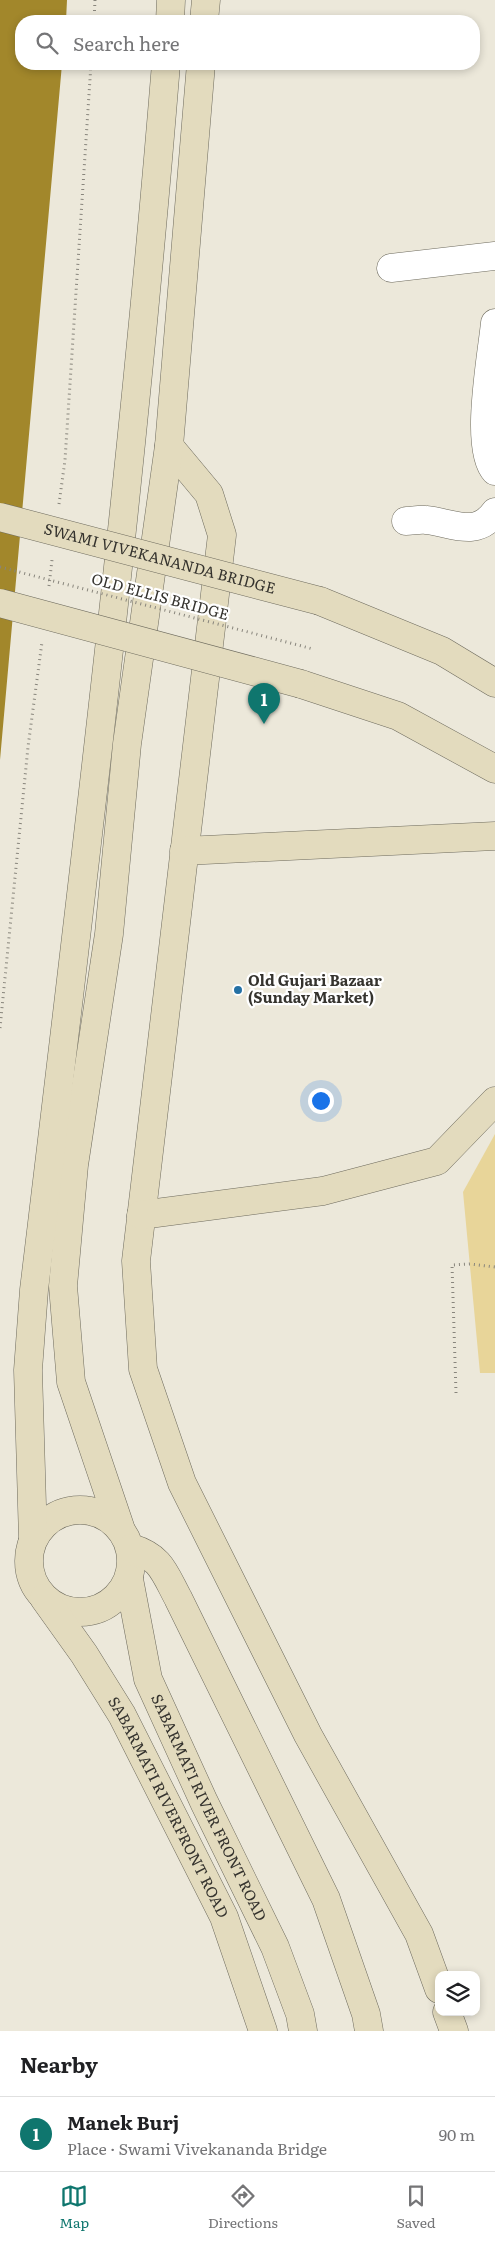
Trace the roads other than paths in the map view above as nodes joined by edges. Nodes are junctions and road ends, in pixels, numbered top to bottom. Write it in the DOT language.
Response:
graph roads {
  1 [pos="171,0"];
  2 [pos="206,0"];
  3 [pos="170,15"];
  4 [pos="205,15"];
  5 [pos="166,70"];
  6 [pos="200,70"];
  7 [pos="495,256"];
  8 [pos="391,268"];
  9 [pos="495,323"];
  10 [pos="169,446"];
  11 [pos="495,471"];
  12 [pos="495,512"];
  13 [pos="0,517"];
  14 [pos="406,521"];
  15 [pos="0,603"];
  16 [pos="495,683"];
  17 [pos="495,769"];
  18 [pos="495,836"];
  19 [pos="184,851"];
  20 [pos="495,1101"];
  21 [pos="141,1215"];
  22 [pos="125,1537"];
  23 [pos="33,1539"];
  24 [pos="129,1578"];
  25 [pos="44,1598"];
  26 [pos="435,1977"];
  27 [pos="448,2016"];
  28 [pos="263,2031"];
  29 [pos="303,2031"];
  30 [pos="369,2031"];
  31 [pos="454,2031"];
  1 -- 3 [label="main road"];
  2 -- 4 [label="main road"];
  5 -- 23 [label="main road"];
  6 -- 10 [label="main road"];
  7 -- 8 [label="street"];
  9 -- 11 [label="street"];
  10 -- 19 [label="main road"];
  10 -- 22 [label="main road"];
  12 -- 14 [label="street"];
  13 -- 16 [label="main road, SWAMI VIVEKANANDA BRIDGE, bridge"];
  15 -- 17 [label="main road, bridge"];
  18 -- 19 [label="main road"];
  19 -- 21 [label="main road"];
  20 -- 21 [label="main road"];
  21 -- 26 [label="main road"];
  22 -- 23 [label="main road"];
  22 -- 24 [label="main road"];
  22 -- 30 [label="main road"];
  23 -- 25 [label="main road"];
  24 -- 25 [label="main road"];
  24 -- 29 [label="main road, SABARMATI RIVER FRONT ROAD"];
  25 -- 28 [label="main road, SABARMATI RIVERFRONT ROAD"];
  27 -- 31 [label="main road"];
}
